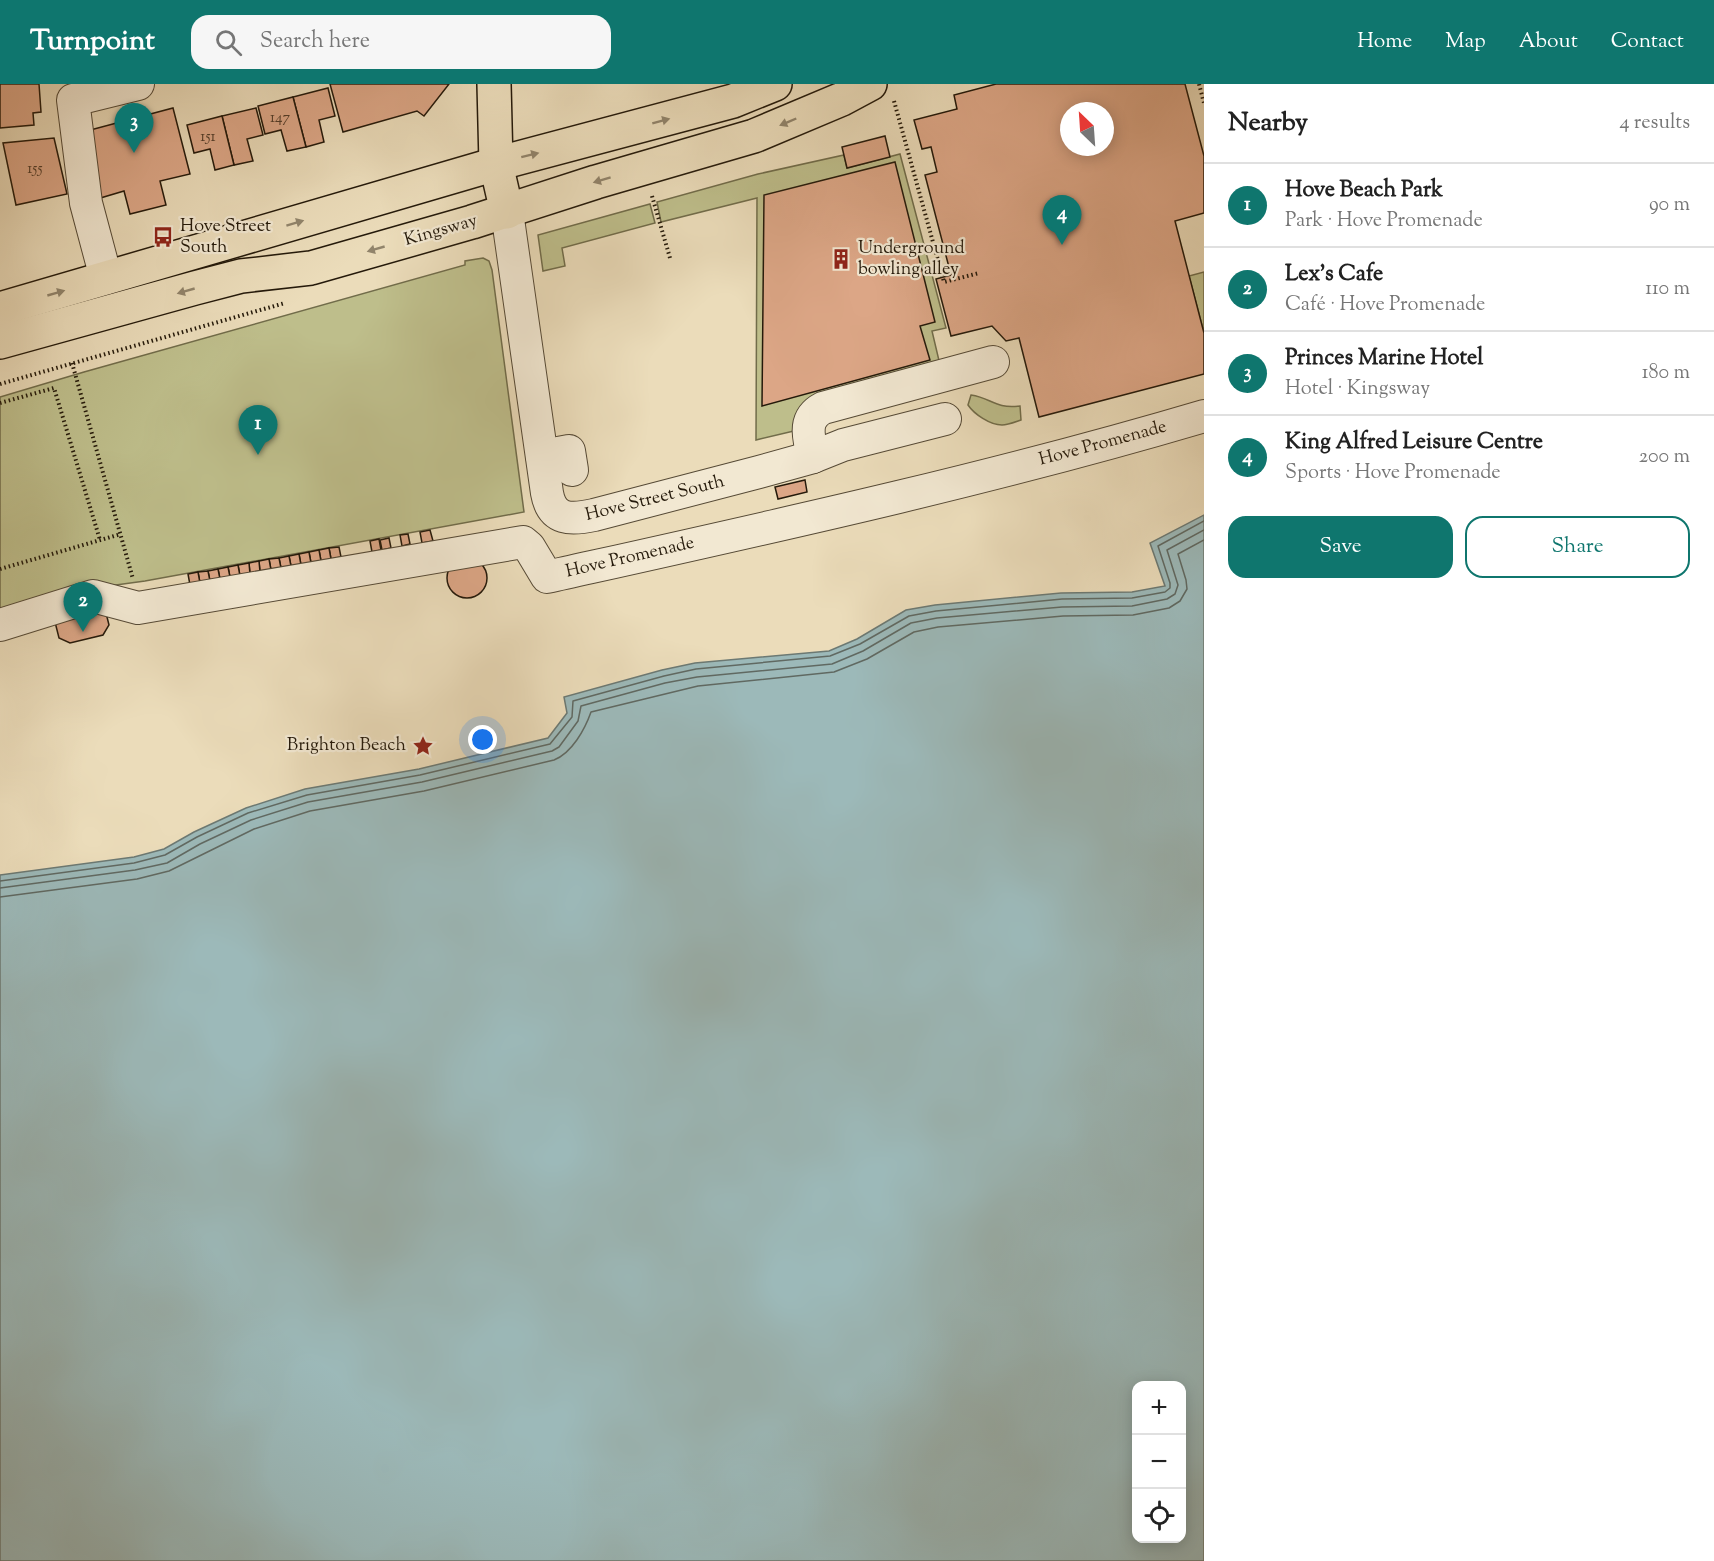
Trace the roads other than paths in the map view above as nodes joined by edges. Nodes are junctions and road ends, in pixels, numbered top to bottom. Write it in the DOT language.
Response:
graph roads {
  1 [pos="138,84"];
  2 [pos="494,84"];
  3 [pos="775,84"];
  4 [pos="881,91"];
  5 [pos="496,164"];
  6 [pos="507,212"];
  7 [pos="106,278"];
  8 [pos="0,309"];
  9 [pos="0,342"];
  10 [pos="993,362"];
  11 [pos="1204,416"];
  12 [pos="945,419"];
  13 [pos="542,456"];
  14 [pos="813,457"];
  15 [pos="572,470"];
  16 [pos="0,625"];
  1 -- 7 [label="street"];
  2 -- 5 [label="main road"];
  5 -- 3 [label="main road, one-way"];
  4 -- 6 [label="main road, Kingsway, one-way"];
  5 -- 6 [label="main road"];
  7 -- 5 [label="main road, one-way"];
  6 -- 9 [label="main road, Kingsway, one-way"];
  6 -- 13 [label="street, Hove Street South"];
  8 -- 7 [label="main road, one-way"];
  10 -- 14 [label="street"];
  11 -- 16 [label="street, Hove Promenade"];
  12 -- 14 [label="street, Hove Street South"];
  13 -- 14 [label="street, Hove Street South"];
  13 -- 15 [label="street"];
}
